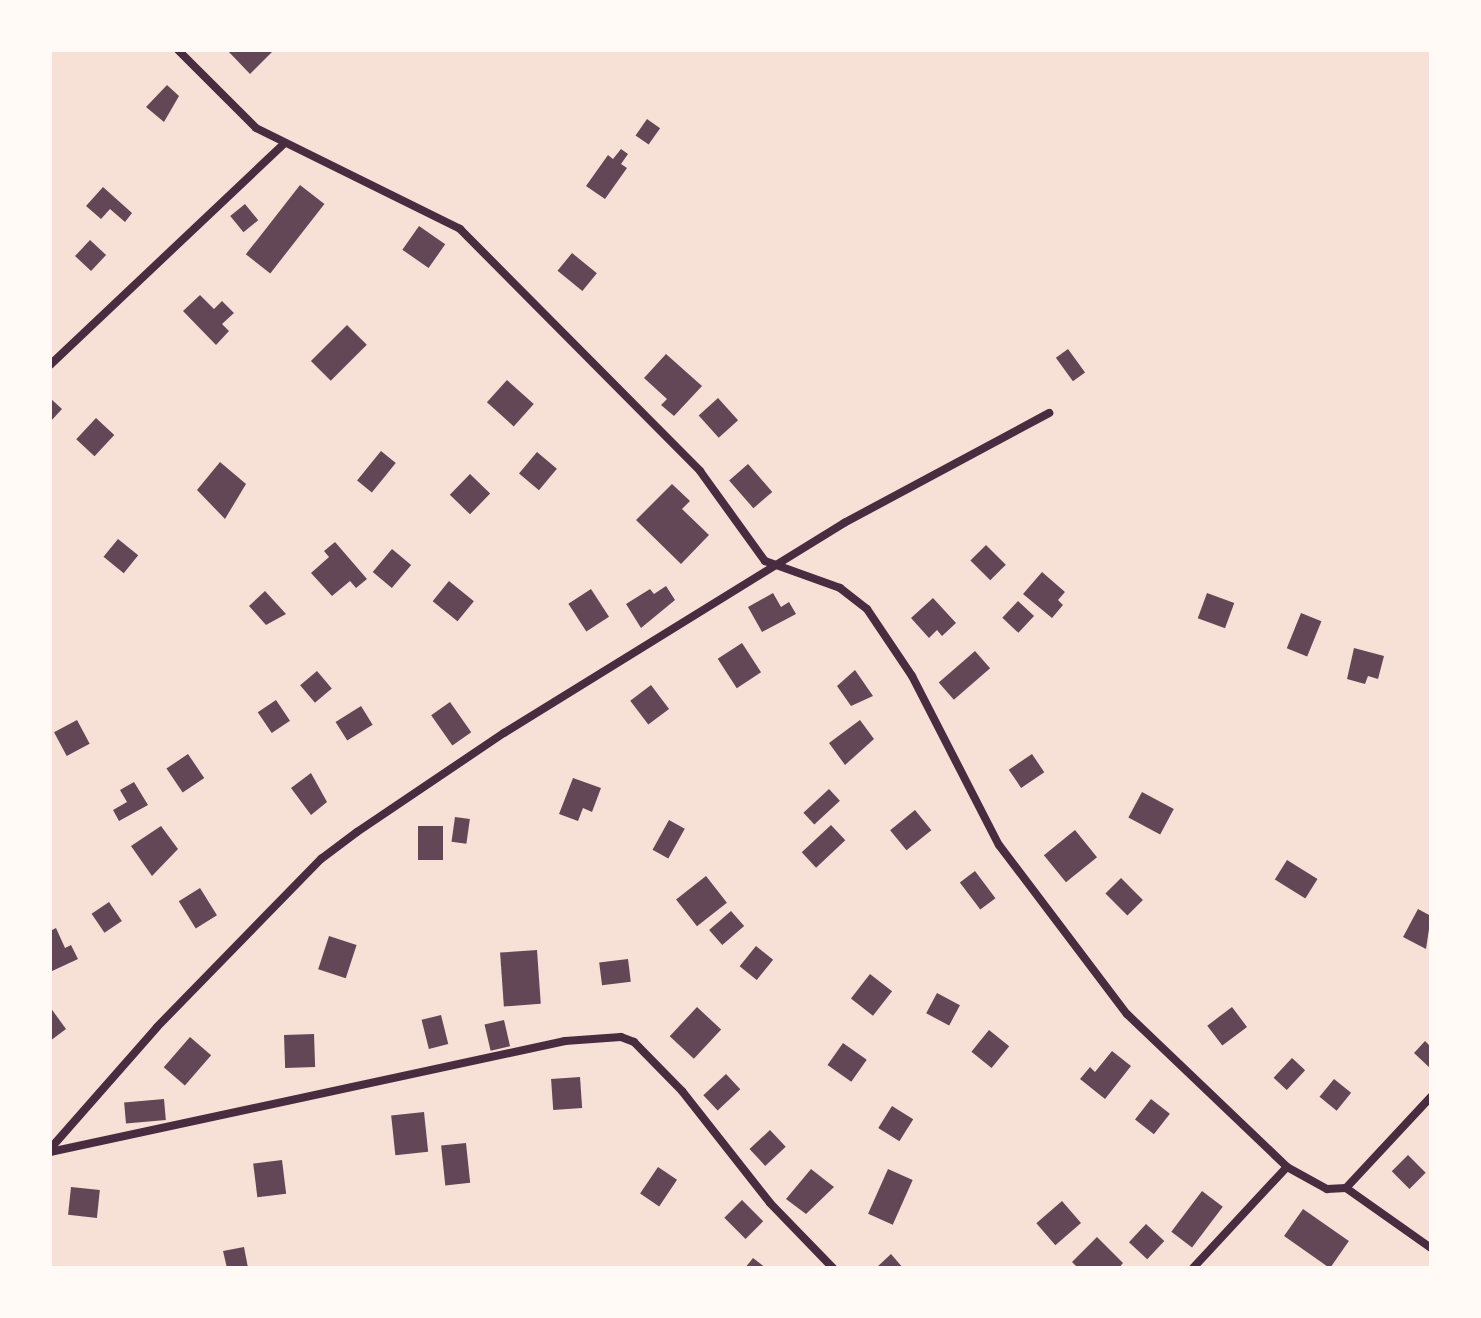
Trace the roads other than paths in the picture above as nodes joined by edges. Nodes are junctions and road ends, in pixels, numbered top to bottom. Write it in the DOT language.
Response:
graph roads {
  1 [pos="178,50"];
  2 [pos="283,145"];
  3 [pos="50,365"];
  4 [pos="1049,413"];
  5 [pos="778,568"];
  6 [pos="1431,1097"];
  7 [pos="50,1151"];
  8 [pos="1287,1167"];
  9 [pos="1346,1188"];
  10 [pos="1431,1248"];
  11 [pos="833,1268"];
  12 [pos="1193,1268"];
  1 -- 2 [label="street"];
  2 -- 3 [label="street"];
  2 -- 5 [label="street"];
  4 -- 5 [label="street"];
  5 -- 7 [label="street"];
  5 -- 8 [label="street"];
  6 -- 9 [label="street"];
  7 -- 11 [label="street"];
  8 -- 9 [label="street"];
  8 -- 12 [label="street"];
  9 -- 10 [label="street"];
}
